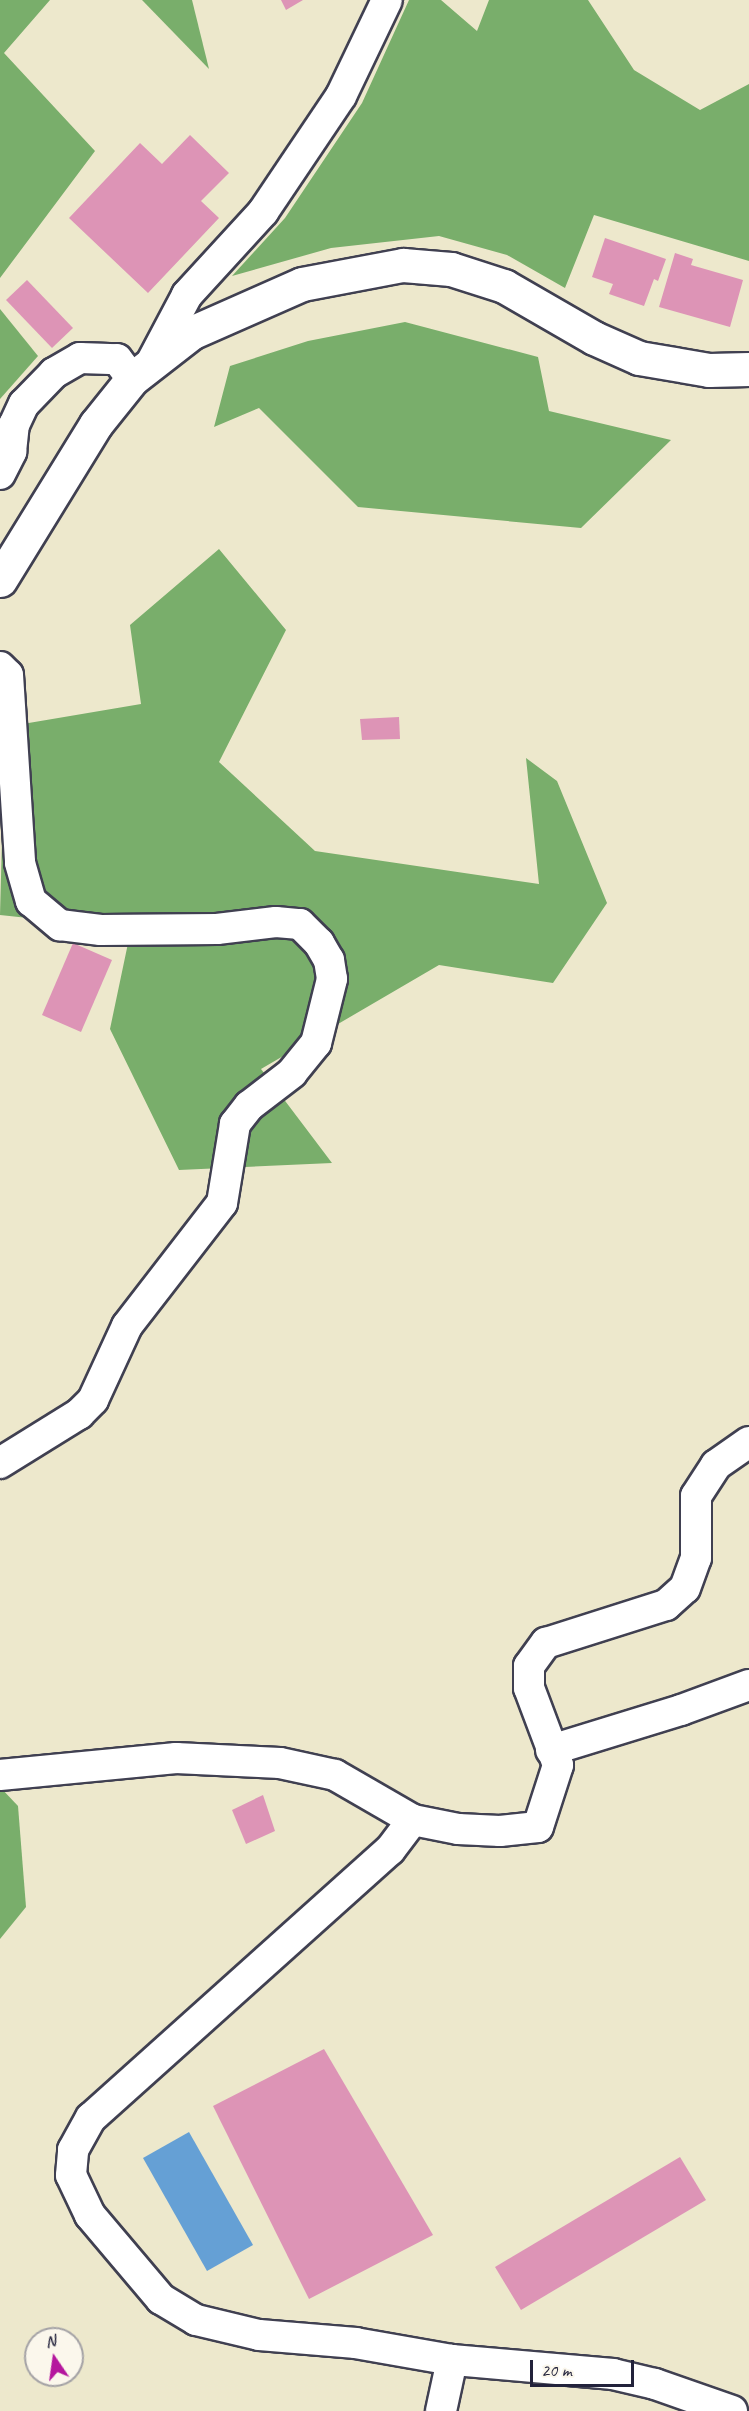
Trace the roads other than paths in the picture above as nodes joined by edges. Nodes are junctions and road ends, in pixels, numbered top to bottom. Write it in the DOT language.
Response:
graph roads {
  1 [pos="387,0"];
  2 [pos="749,369"];
  3 [pos="141,372"];
  4 [pos="0,474"];
  5 [pos="0,580"];
  6 [pos="0,667"];
  7 [pos="749,1442"];
  8 [pos="0,1463"];
  9 [pos="749,1685"];
  10 [pos="551,1750"];
  11 [pos="0,1775"];
  12 [pos="413,1821"];
  13 [pos="452,2360"];
  14 [pos="441,2411"];
  15 [pos="732,2411"];
  1 -- 3 [label="street"];
  2 -- 3 [label="street"];
  3 -- 4 [label="street"];
  3 -- 5 [label="street"];
  6 -- 8 [label="street"];
  7 -- 10 [label="street"];
  9 -- 10 [label="street"];
  10 -- 12 [label="street"];
  11 -- 12 [label="street"];
  12 -- 13 [label="street"];
  13 -- 14 [label="street"];
  13 -- 15 [label="street"];
}
